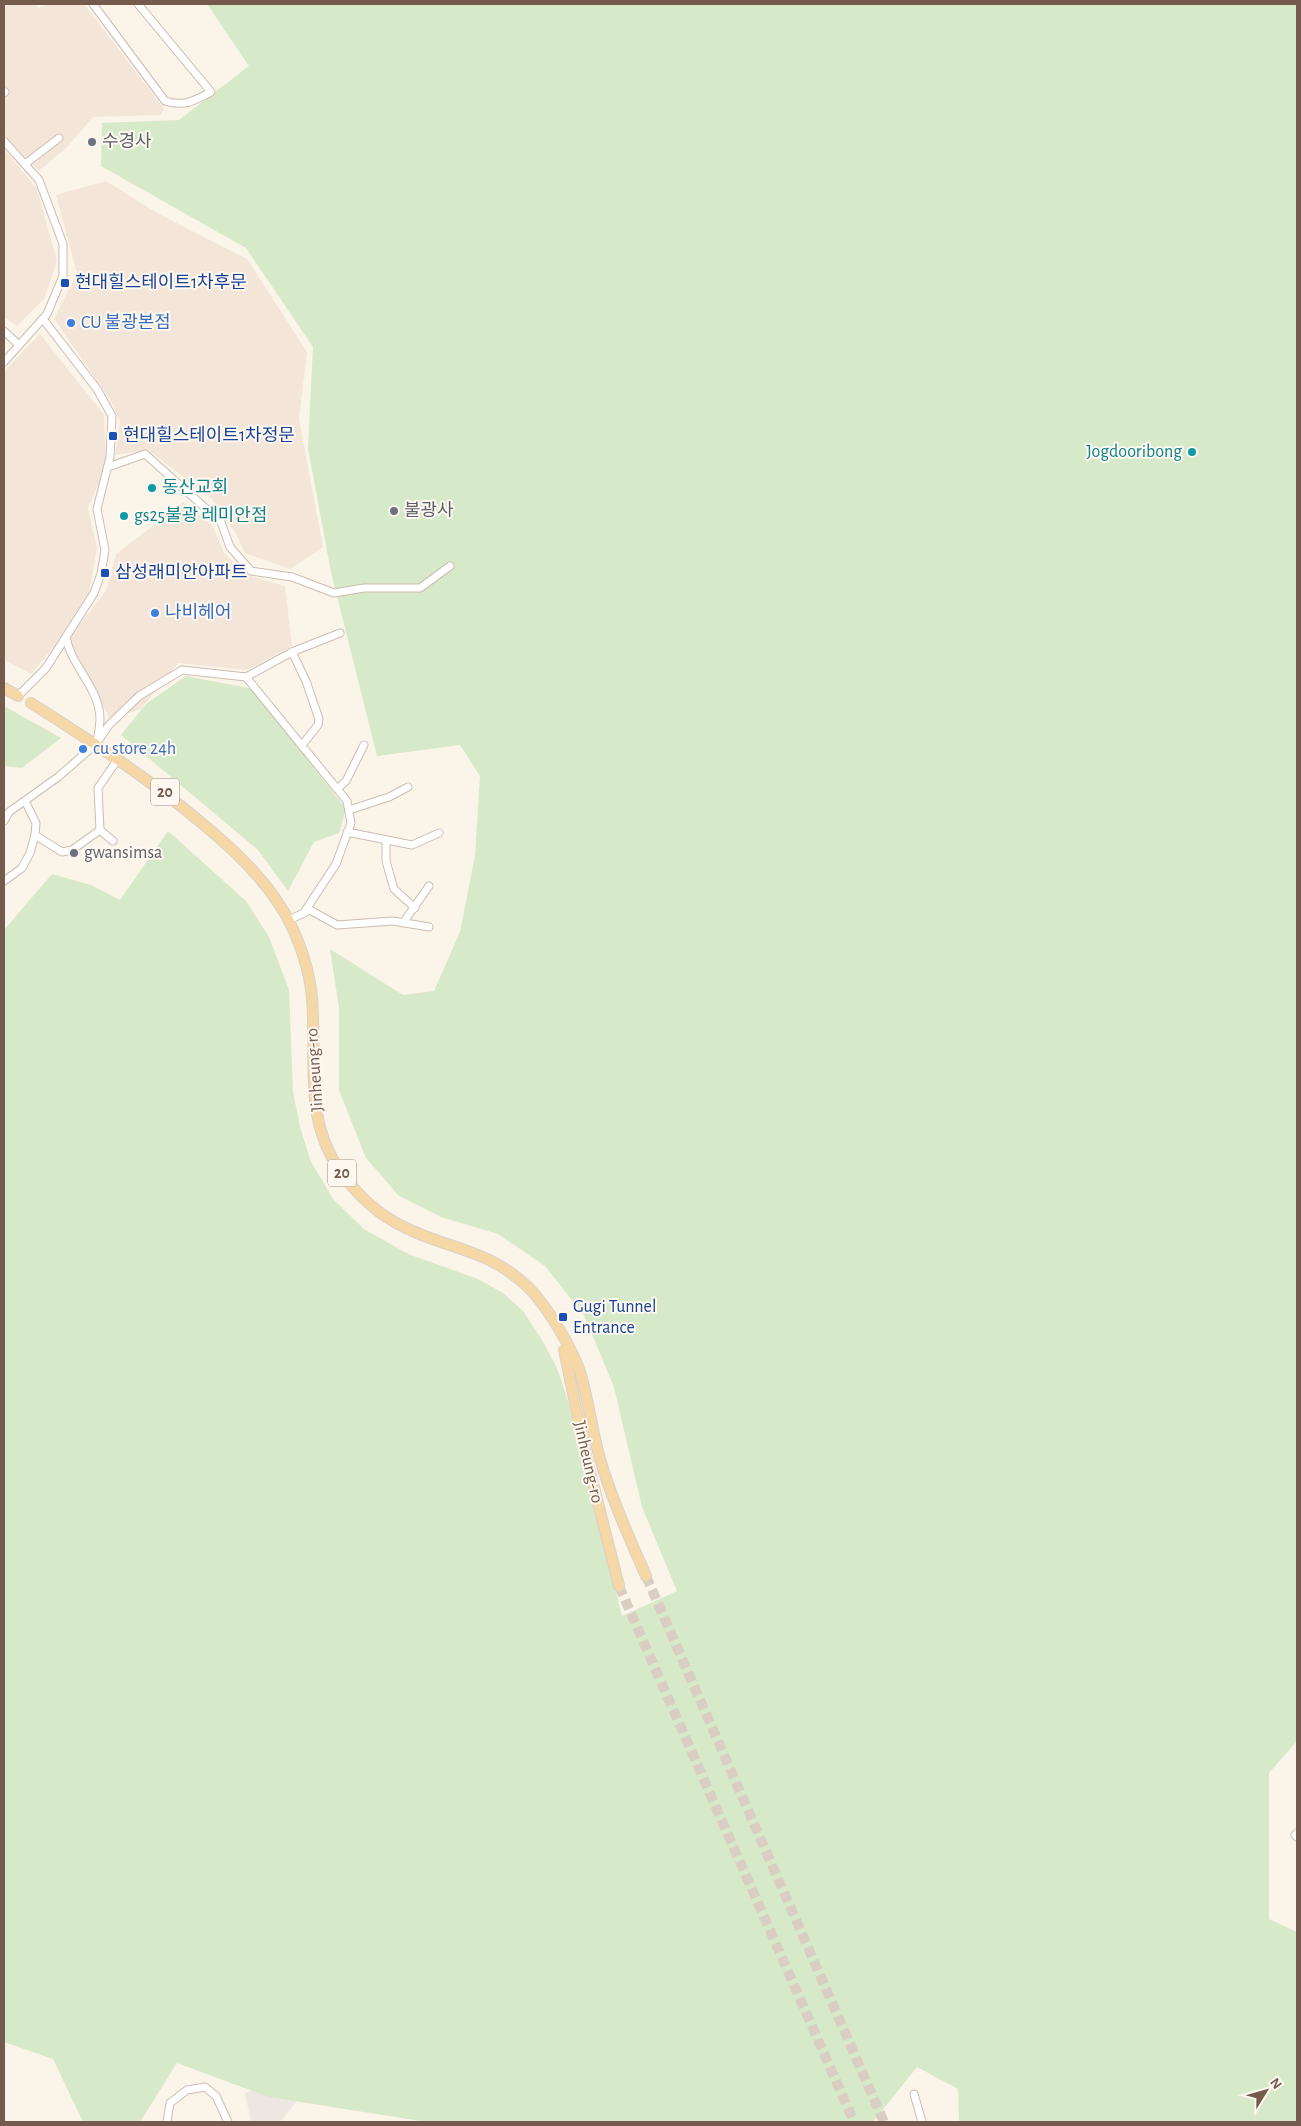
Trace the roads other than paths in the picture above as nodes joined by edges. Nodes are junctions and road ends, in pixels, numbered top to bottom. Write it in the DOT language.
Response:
graph roads {
  1 [pos="93,4"];
  2 [pos="138,4"];
  3 [pos="59,138"];
  4 [pos="4,141"];
  5 [pos="25,164"];
  6 [pos="44,319"];
  7 [pos="4,331"];
  8 [pos="20,345"];
  9 [pos="4,362"];
  10 [pos="108,467"];
  11 [pos="450,566"];
  12 [pos="340,632"];
  13 [pos="66,638"];
  14 [pos="292,652"];
  15 [pos="246,678"];
  16 [pos="4,688"];
  17 [pos="18,696"];
  18 [pos="31,703"];
  19 [pos="96,744"];
  20 [pos="302,745"];
  21 [pos="364,745"];
  22 [pos="118,759"];
  23 [pos="408,787"];
  24 [pos="337,789"];
  25 [pos="25,801"];
  26 [pos="349,810"];
  27 [pos="4,821"];
  28 [pos="100,830"];
  29 [pos="347,832"];
  30 [pos="439,833"];
  31 [pos="35,835"];
  32 [pos="113,841"];
  33 [pos="386,841"];
  34 [pos="4,881"];
  35 [pos="429,886"];
  36 [pos="415,908"];
  37 [pos="305,912"];
  38 [pos="288,920"];
  39 [pos="403,923"];
  40 [pos="429,927"];
  41 [pos="562,1336"];
  42 [pos="646,1576"];
  43 [pos="619,1586"];
  44 [pos="914,2094"];
  45 [pos="167,2122"];
  46 [pos="228,2122"];
  47 [pos="922,2122"];
  1 -- 2 [label="street"];
  3 -- 5 [label="street"];
  4 -- 5 [label="street"];
  5 -- 6 [label="street"];
  6 -- 8 [label="street"];
  6 -- 10 [label="street"];
  7 -- 8 [label="street"];
  8 -- 9 [label="street"];
  10 -- 11 [label="street"];
  10 -- 13 [label="street"];
  12 -- 14 [label="street"];
  13 -- 17 [label="street"];
  13 -- 19 [label="street"];
  14 -- 15 [label="street"];
  14 -- 20 [label="street"];
  15 -- 19 [label="street"];
  15 -- 20 [label="street"];
  16 -- 17 [label="main road"];
  18 -- 19 [label="main road, Jinheung-ro / 20"];
  19 -- 22 [label="main road, Jinheung-ro / 20"];
  19 -- 25 [label="street"];
  20 -- 24 [label="street"];
  21 -- 24 [label="street"];
  22 -- 28 [label="street"];
  22 -- 38 [label="main road, Jinheung-ro / 20"];
  23 -- 26 [label="street"];
  24 -- 26 [label="street"];
  25 -- 27 [label="street"];
  25 -- 31 [label="street"];
  26 -- 29 [label="street"];
  28 -- 31 [label="street"];
  28 -- 32 [label="street"];
  29 -- 33 [label="street"];
  29 -- 37 [label="street"];
  30 -- 33 [label="street"];
  31 -- 34 [label="street"];
  33 -- 36 [label="street"];
  35 -- 36 [label="street"];
  36 -- 39 [label="street"];
  37 -- 38 [label="street"];
  37 -- 39 [label="street"];
  38 -- 41 [label="main road, Jinheung-ro / 20"];
  39 -- 40 [label="street"];
  41 -- 42 [label="main road, Jinheung-ro / 20"];
  41 -- 43 [label="main road, Jinheung-ro / 20"];
  44 -- 47 [label="street"];
  45 -- 46 [label="street"];
}
